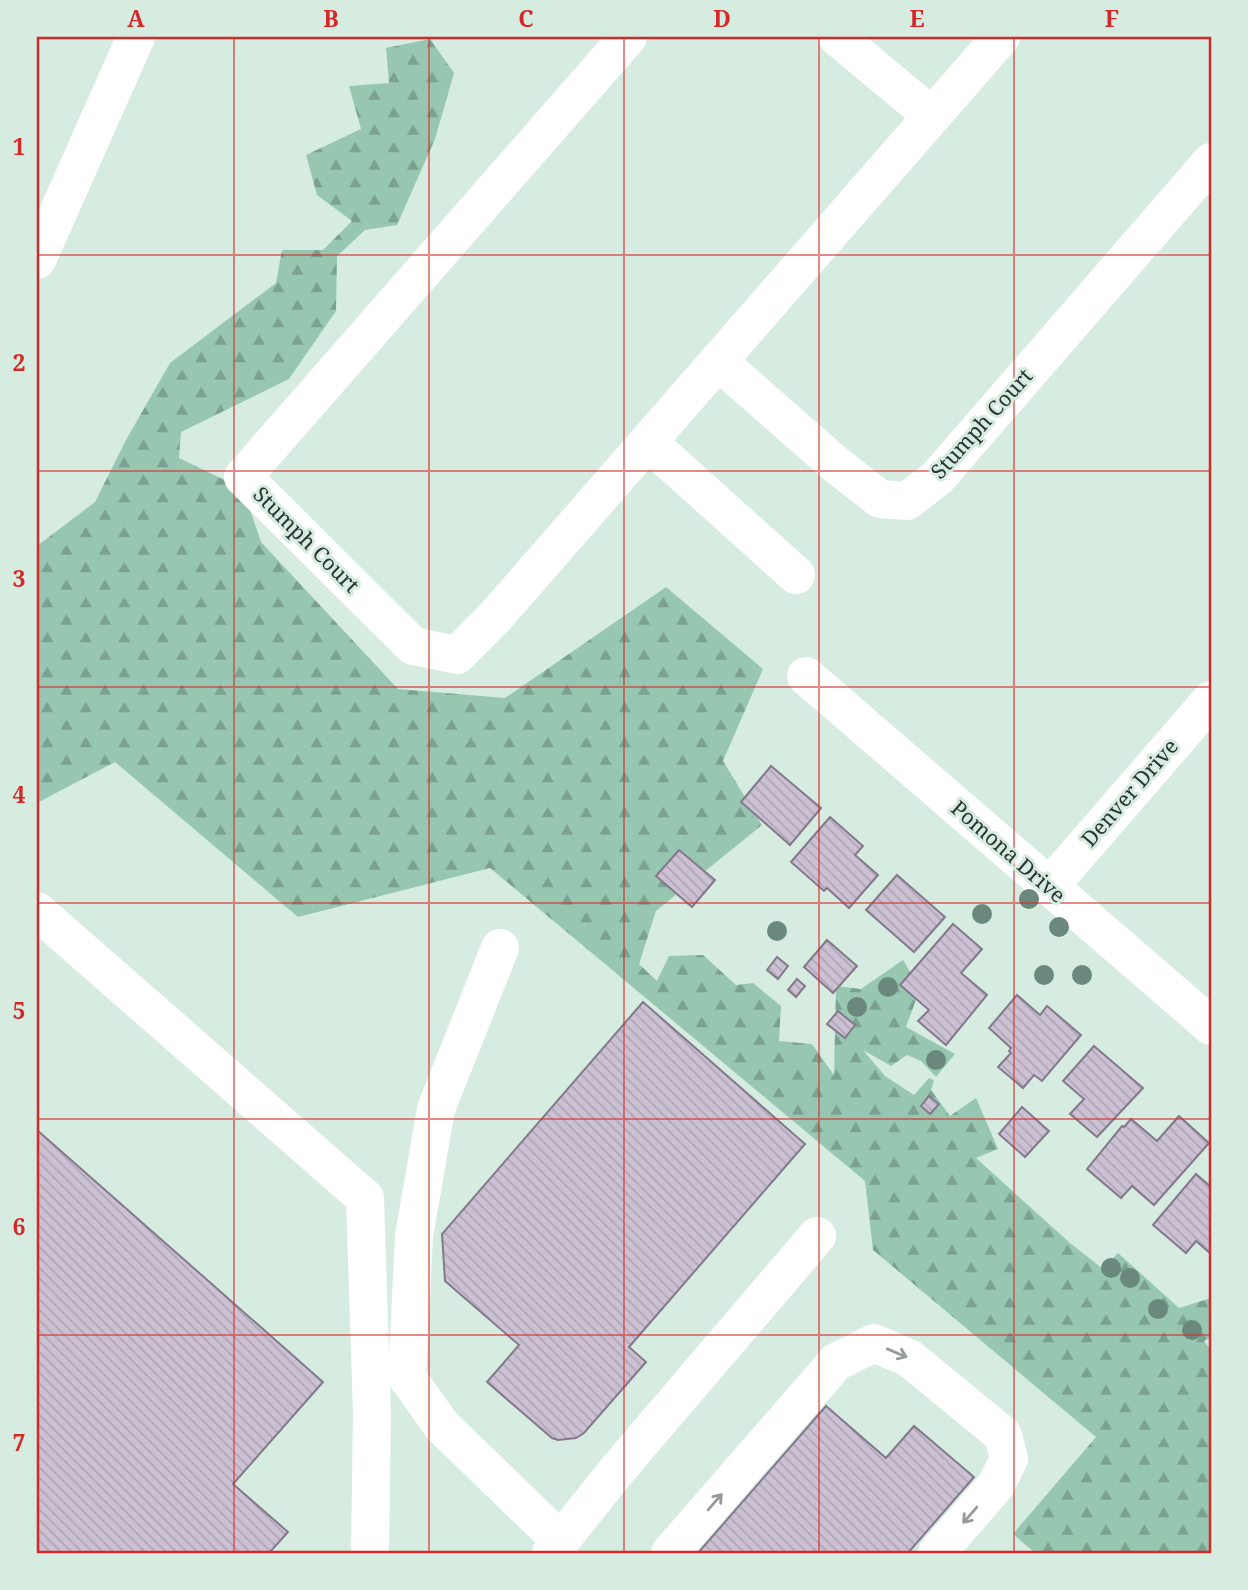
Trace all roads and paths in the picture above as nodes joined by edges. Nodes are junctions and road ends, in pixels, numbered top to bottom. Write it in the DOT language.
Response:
graph roads {
  1 [pos="136,37"];
  2 [pos="628,37"];
  3 [pos="837,37"];
  4 [pos="997,38"];
  5 [pos="932,116"];
  6 [pos="1211,162"];
  7 [pos="37,260"];
  8 [pos="718,360"];
  9 [pos="648,442"];
  10 [pos="796,575"];
  11 [pos="806,677"];
  12 [pos="1211,700"];
  13 [pos="1049,887"];
  14 [pos="37,911"];
  15 [pos="500,948"];
  16 [pos="1211,1026"];
  17 [pos="817,1236"];
  18 [pos="556,1547"];
  19 [pos="370,1553"];
  20 [pos="670,1553"];
  21 [pos="937,1553"];
  1 -- 7 [label="street"];
  2 -- 9 [label="street, Stumph Court"];
  3 -- 5 [label="street"];
  4 -- 5 [label="street, Stumph Court"];
  5 -- 8 [label="street, Stumph Court"];
  6 -- 8 [label="street, Stumph Court"];
  8 -- 9 [label="street, Stumph Court"];
  9 -- 10 [label="street"];
  11 -- 13 [label="street, Pomona Drive"];
  12 -- 13 [label="street, Denver Drive"];
  13 -- 16 [label="street, Pomona Drive"];
  14 -- 19 [label="street"];
  15 -- 18 [label="street"];
  17 -- 18 [label="street"];
  20 -- 21 [label="street, one-way"];
}
